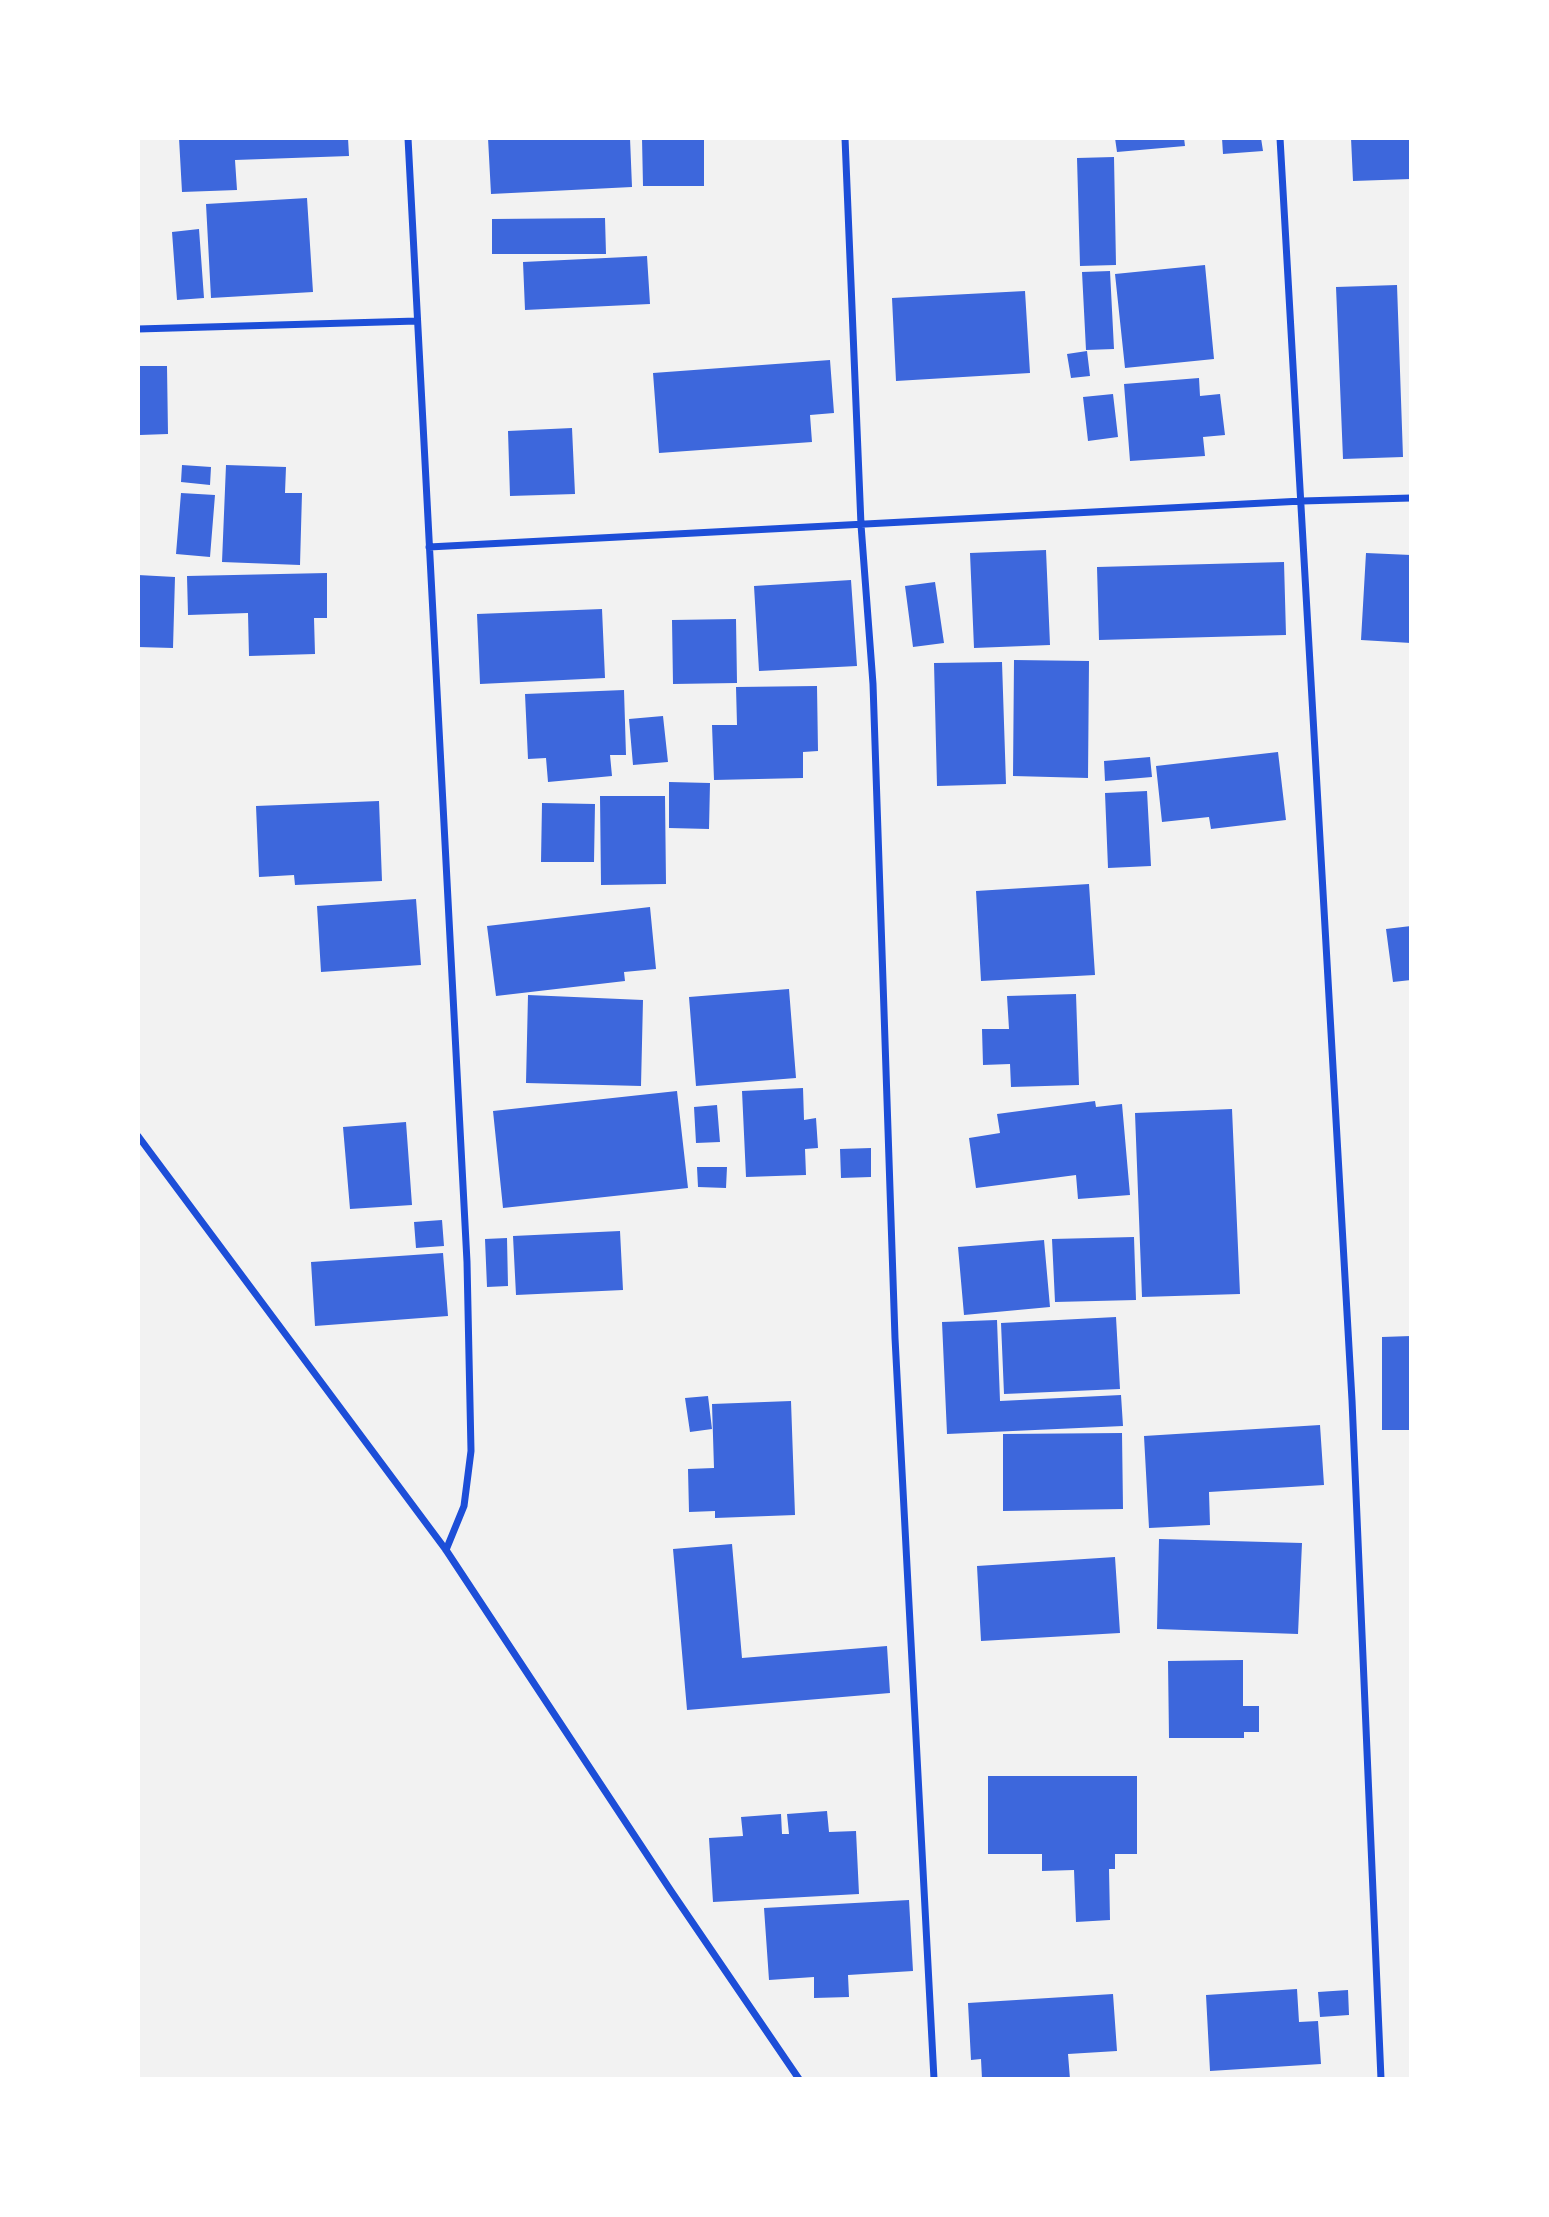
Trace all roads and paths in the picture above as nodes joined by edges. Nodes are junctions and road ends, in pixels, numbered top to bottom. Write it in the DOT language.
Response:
graph roads {
  1 [pos="408,138"];
  2 [pos="845,138"];
  3 [pos="1280,138"];
  4 [pos="417,321"];
  5 [pos="138,329"];
  6 [pos="1411,498"];
  7 [pos="1302,501"];
  8 [pos="861,525"];
  9 [pos="429,547"];
  10 [pos="138,1136"];
  11 [pos="446,1550"];
  12 [pos="799,2079"];
  13 [pos="934,2079"];
  14 [pos="1381,2079"];
  1 -- 4 [label="street"];
  2 -- 8 [label="street"];
  3 -- 7 [label="street"];
  4 -- 5 [label="street"];
  4 -- 9 [label="street"];
  6 -- 7 [label="street"];
  7 -- 8 [label="street"];
  7 -- 14 [label="street"];
  8 -- 9 [label="street"];
  8 -- 13 [label="street"];
  9 -- 11 [label="street"];
  10 -- 11 [label="street"];
  11 -- 12 [label="street"];
}
